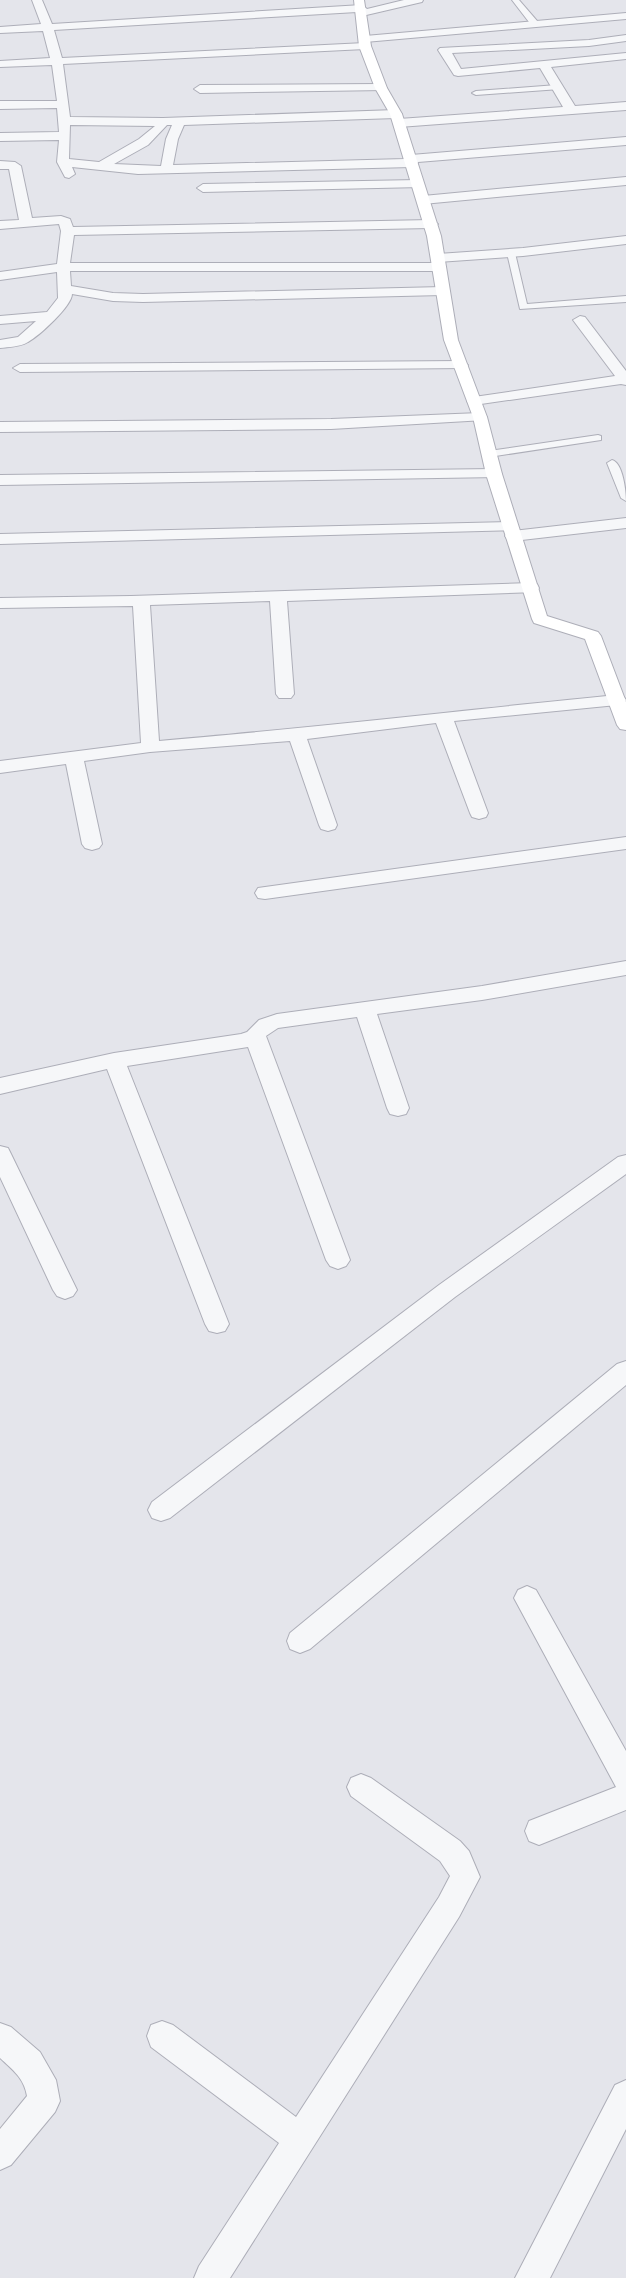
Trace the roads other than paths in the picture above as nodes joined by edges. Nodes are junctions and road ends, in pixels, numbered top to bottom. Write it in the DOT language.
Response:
graph roads {
  1 [pos="37,0"];
  2 [pos="418,0"];
  3 [pos="514,0"];
  4 [pos="615,5"];
  5 [pos="361,7"];
  6 [pos="626,15"];
  7 [pos="535,24"];
  8 [pos="48,28"];
  9 [pos="0,30"];
  10 [pos="626,38"];
  11 [pos="365,43"];
  12 [pos="626,56"];
  13 [pos="57,61"];
  14 [pos="0,64"];
  15 [pos="543,64"];
  16 [pos="557,87"];
  17 [pos="381,88"];
  18 [pos="200,90"];
  19 [pos="476,93"];
  20 [pos="63,104"];
  21 [pos="0,105"];
  22 [pos="626,106"];
  23 [pos="571,110"];
  24 [pos="398,119"];
  25 [pos="64,121"];
  26 [pos="163,122"];
  27 [pos="179,122"];
  28 [pos="65,136"];
  29 [pos="0,137"];
  30 [pos="626,141"];
  31 [pos="411,161"];
  32 [pos="63,162"];
  33 [pos="0,165"];
  34 [pos="101,166"];
  35 [pos="166,170"];
  36 [pos="69,174"];
  37 [pos="626,181"];
  38 [pos="418,184"];
  39 [pos="203,188"];
  40 [pos="423,200"];
  41 [pos="26,222"];
  42 [pos="431,224"];
  43 [pos="0,225"];
  44 [pos="68,231"];
  45 [pos="626,240"];
  46 [pos="511,253"];
  47 [pos="439,263"];
  48 [pos="320,267"];
  49 [pos="64,268"];
  50 [pos="0,276"];
  51 [pos="65,289"];
  52 [pos="443,290"];
  53 [pos="320,294"];
  54 [pos="626,299"];
  55 [pos="51,316"];
  56 [pos="0,320"];
  57 [pos="580,320"];
  58 [pos="0,344"];
  59 [pos="461,365"];
  60 [pos="20,368"];
  61 [pos="625,380"];
  62 [pos="474,401"];
  63 [pos="480,417"];
  64 [pos="0,427"];
  65 [pos="598,438"];
  66 [pos="490,454"];
  67 [pos="612,463"];
  68 [pos="494,474"];
  69 [pos="0,480"];
  70 [pos="626,498"];
  71 [pos="626,523"];
  72 [pos="512,531"];
  73 [pos="0,539"];
  74 [pos="532,588"];
  75 [pos="278,597"];
  76 [pos="141,601"];
  77 [pos="0,603"];
  78 [pos="285,694"];
  79 [pos="616,700"];
  80 [pos="443,717"];
  81 [pos="626,724"];
  82 [pos="297,735"];
  83 [pos="150,747"];
  84 [pos="74,757"];
  85 [pos="0,767"];
  86 [pos="479,813"];
  87 [pos="328,825"];
  88 [pos="626,843"];
  89 [pos="92,844"];
  90 [pos="265,893"];
  91 [pos="626,968"];
  92 [pos="365,1009"];
  93 [pos="255,1037"];
  94 [pos="114,1060"];
  95 [pos="0,1086"];
  96 [pos="398,1108"];
  97 [pos="2,1163"];
  98 [pos="626,1163"];
  99 [pos="338,1260"];
  100 [pos="65,1290"];
  101 [pos="217,1324"];
  102 [pos="626,1371"];
  103 [pos="161,1510"];
  104 [pos="527,1598"];
  105 [pos="300,1641"];
  106 [pos="626,1778"];
  107 [pos="361,1787"];
  108 [pos="626,1796"];
  109 [pos="538,1831"];
  110 [pos="162,2036"];
  111 [pos="0,2038"];
  112 [pos="626,2096"];
  113 [pos="300,2139"];
  114 [pos="0,2154"];
  115 [pos="211,2278"];
  116 [pos="532,2278"];
  1 -- 8 [label="street"];
  2 -- 5 [label="street"];
  3 -- 7 [label="lane"];
  4 -- 6 [label="street"];
  5 -- 8 [label="street"];
  5 -- 11 [label="street"];
  6 -- 7 [label="street"];
  7 -- 11 [label="street"];
  8 -- 9 [label="street"];
  8 -- 13 [label="street"];
  10 -- 15 [label="street"];
  11 -- 13 [label="street"];
  11 -- 17 [label="street"];
  12 -- 15 [label="street"];
  13 -- 14 [label="street"];
  13 -- 20 [label="street"];
  15 -- 16 [label="street"];
  16 -- 19 [label="lane"];
  16 -- 23 [label="street"];
  17 -- 18 [label="street"];
  17 -- 24 [label="street"];
  20 -- 21 [label="street"];
  20 -- 25 [label="street"];
  22 -- 23 [label="street"];
  23 -- 24 [label="street"];
  24 -- 27 [label="street"];
  24 -- 31 [label="street"];
  25 -- 26 [label="street"];
  25 -- 28 [label="street"];
  26 -- 27 [label="street"];
  26 -- 34 [label="street"];
  27 -- 35 [label="street"];
  28 -- 29 [label="street"];
  28 -- 32 [label="street"];
  30 -- 31 [label="street"];
  31 -- 35 [label="street"];
  31 -- 38 [label="street"];
  32 -- 34 [label="street"];
  32 -- 36 [label="street"];
  33 -- 41 [label="street"];
  34 -- 35 [label="street"];
  37 -- 40 [label="street"];
  38 -- 39 [label="street"];
  38 -- 40 [label="street"];
  40 -- 42 [label="street"];
  41 -- 43 [label="street"];
  41 -- 44 [label="street"];
  42 -- 44 [label="street"];
  42 -- 47 [label="street"];
  44 -- 49 [label="street"];
  45 -- 46 [label="street"];
  46 -- 47 [label="street"];
  46 -- 54 [label="lane"];
  47 -- 48 [label="street"];
  47 -- 52 [label="street"];
  48 -- 49 [label="street"];
  48 -- 53 [label="street"];
  49 -- 50 [label="street"];
  49 -- 51 [label="street"];
  51 -- 53 [label="street"];
  51 -- 55 [label="street"];
  52 -- 53 [label="street"];
  52 -- 59 [label="street"];
  55 -- 56 [label="street"];
  55 -- 58 [label="street"];
  57 -- 61 [label="street"];
  59 -- 60 [label="street"];
  59 -- 62 [label="street"];
  61 -- 62 [label="street"];
  62 -- 63 [label="street"];
  63 -- 64 [label="street"];
  63 -- 66 [label="street"];
  65 -- 66 [label="lane"];
  66 -- 68 [label="street"];
  67 -- 70 [label="lane"];
  68 -- 69 [label="street"];
  68 -- 72 [label="street"];
  71 -- 72 [label="street"];
  72 -- 73 [label="street"];
  72 -- 74 [label="street"];
  74 -- 75 [label="street"];
  74 -- 79 [label="street"];
  75 -- 76 [label="street"];
  75 -- 78 [label="street"];
  76 -- 77 [label="street"];
  76 -- 83 [label="street"];
  79 -- 80 [label="street"];
  79 -- 81 [label="street"];
  80 -- 82 [label="street"];
  80 -- 86 [label="street"];
  82 -- 83 [label="street"];
  82 -- 87 [label="street"];
  83 -- 84 [label="street"];
  84 -- 85 [label="street"];
  84 -- 89 [label="street"];
  88 -- 90 [label="street"];
  91 -- 92 [label="street"];
  92 -- 93 [label="street"];
  92 -- 96 [label="street"];
  93 -- 94 [label="street"];
  93 -- 99 [label="street"];
  94 -- 95 [label="street"];
  94 -- 101 [label="street"];
  97 -- 100 [label="street"];
  98 -- 103 [label="street"];
  102 -- 105 [label="street"];
  104 -- 106 [label="street"];
  107 -- 113 [label="street"];
  108 -- 109 [label="street"];
  110 -- 113 [label="street"];
  111 -- 114 [label="street"];
  112 -- 116 [label="street"];
  113 -- 115 [label="street"];
}
